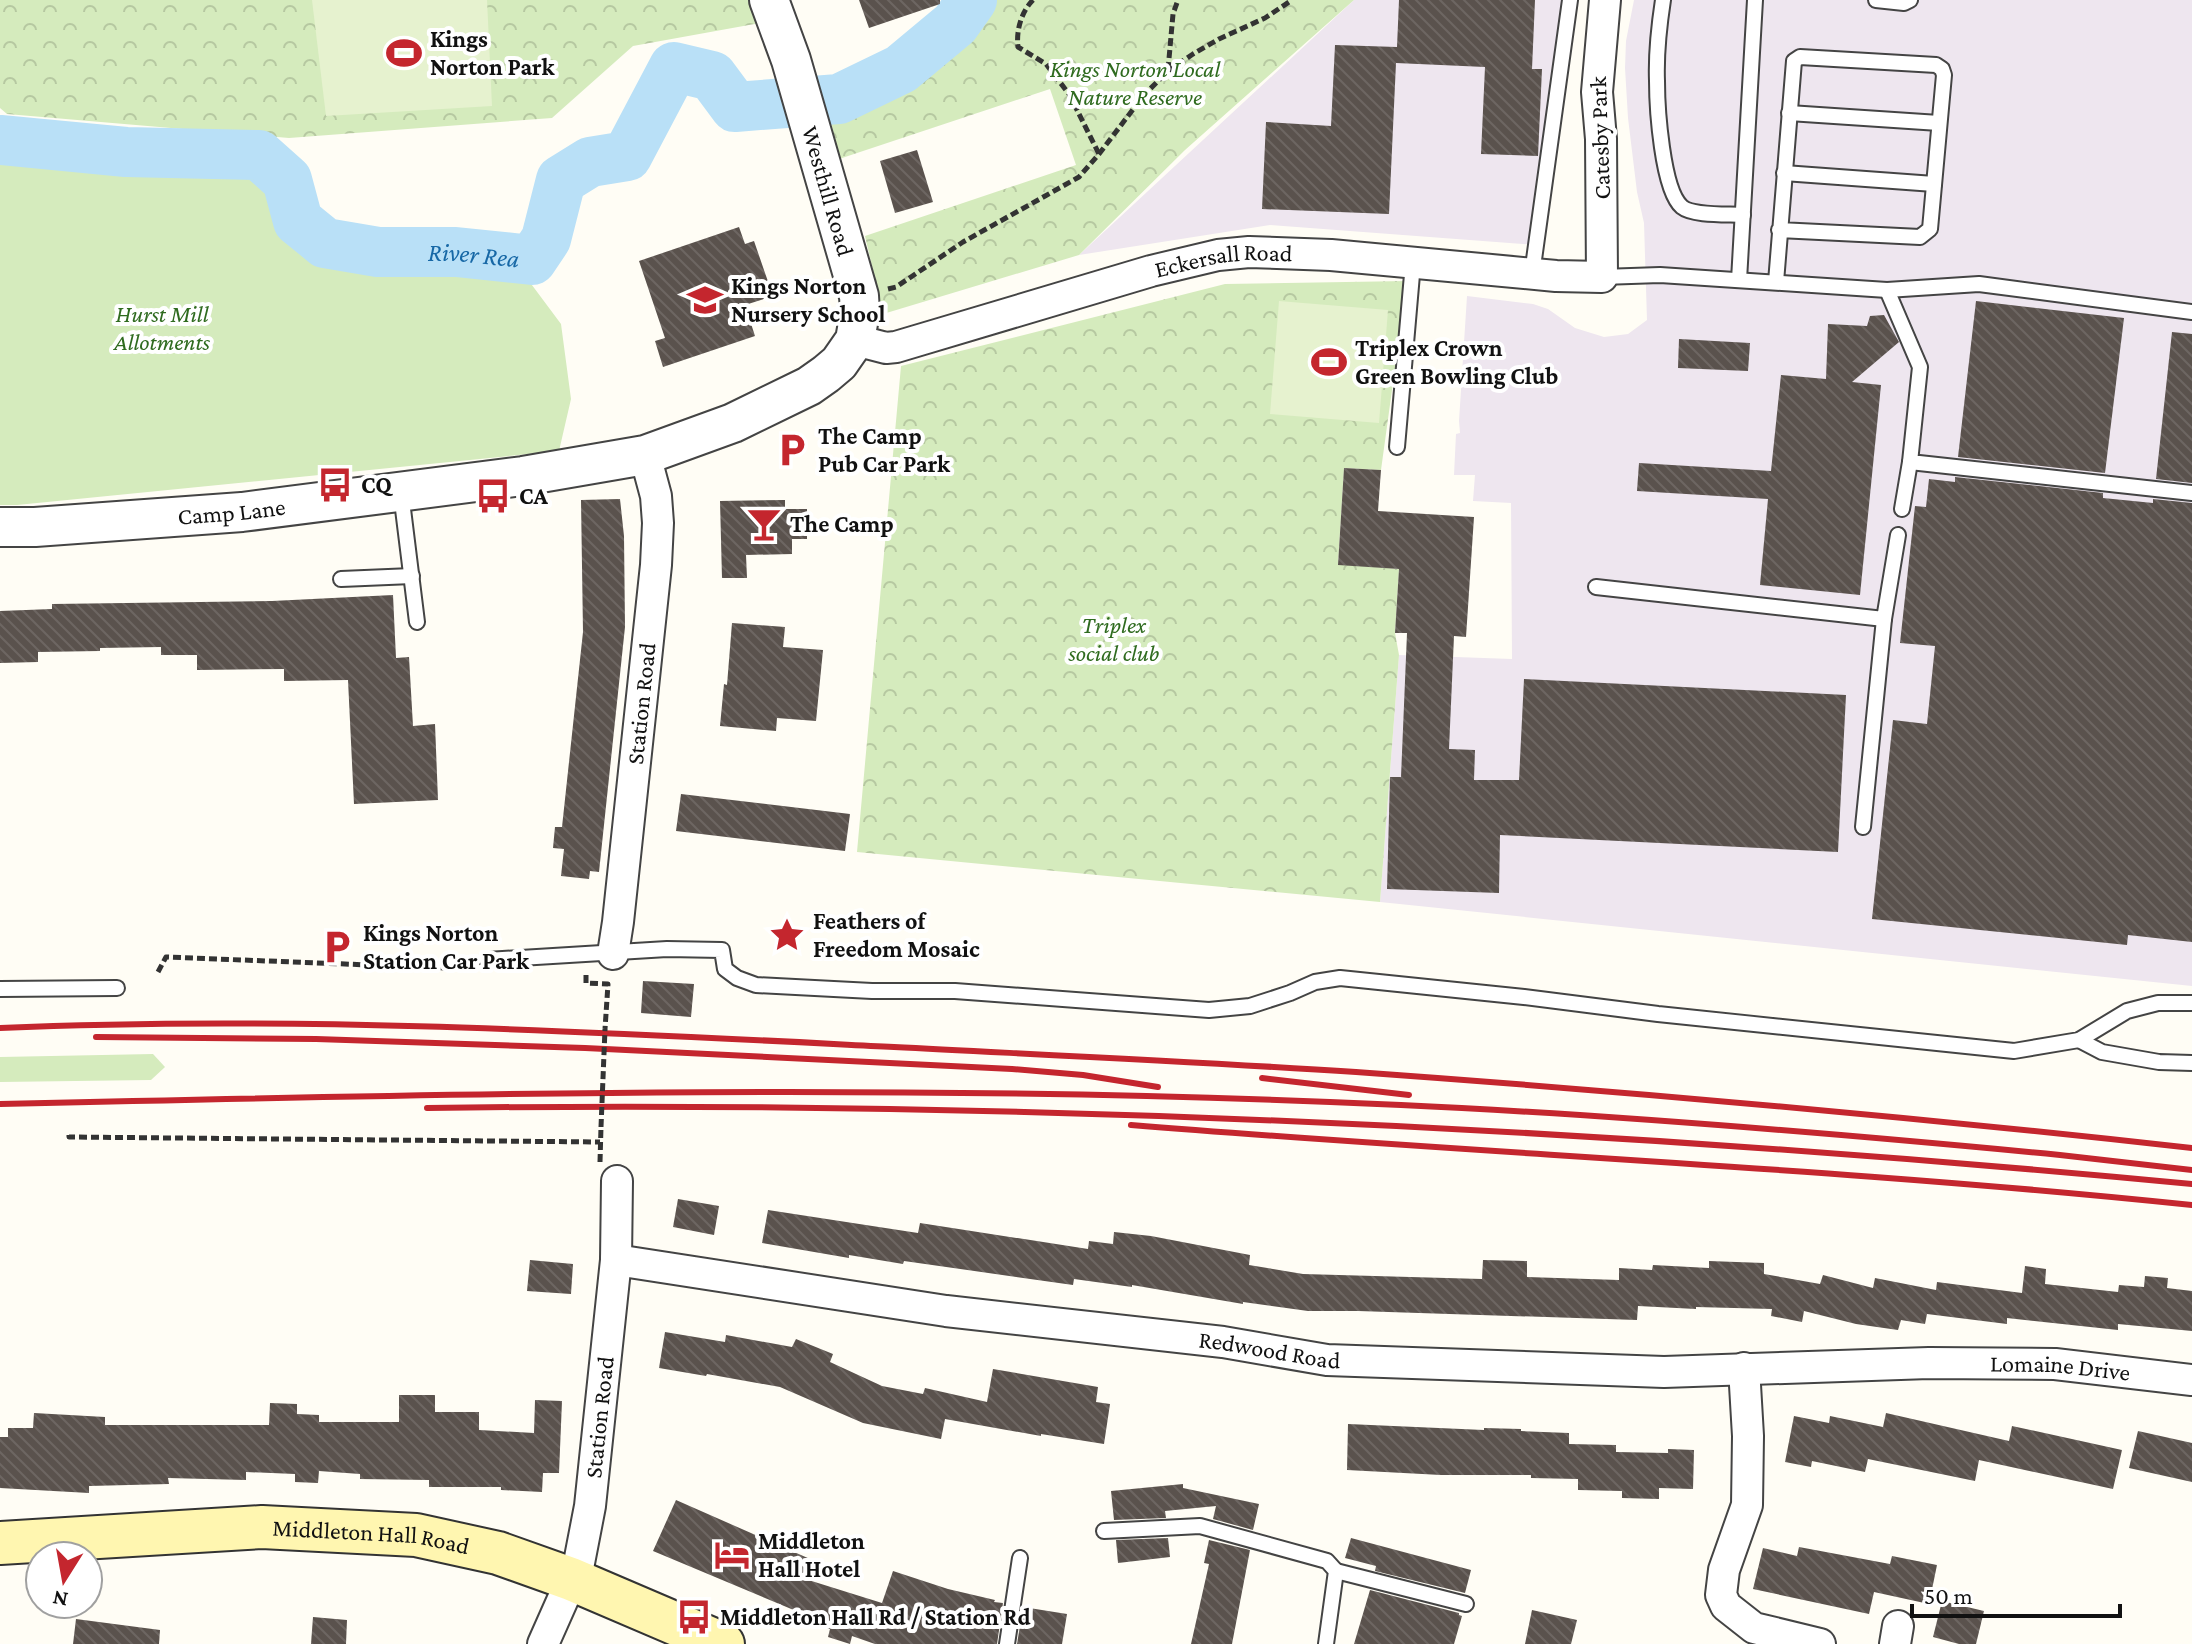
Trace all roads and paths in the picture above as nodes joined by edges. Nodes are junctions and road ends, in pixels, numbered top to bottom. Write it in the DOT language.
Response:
graph roads {
  1 [pos="769,0"];
  2 [pos="1033,0"];
  3 [pos="1178,0"];
  4 [pos="1292,0"];
  5 [pos="1570,0"];
  6 [pos="1605,0"];
  7 [pos="1663,0"];
  8 [pos="1755,0"];
  9 [pos="1876,0"];
  10 [pos="1910,0"];
  11 [pos="1168,71"];
  12 [pos="1789,113"];
  13 [pos="1939,123"];
  14 [pos="1099,154"];
  15 [pos="1784,173"];
  16 [pos="1934,184"];
  17 [pos="1743,215"];
  18 [pos="1779,230"];
  19 [pos="1413,263"];
  20 [pos="1532,274"];
  21 [pos="1602,277"];
  22 [pos="1739,280"];
  23 [pos="1776,282"];
  24 [pos="1887,290"];
  25 [pos="859,296"];
  26 [pos="2192,312"];
  27 [pos="855,340"];
  28 [pos="1397,447"];
  29 [pos="645,455"];
  30 [pos="1910,462"];
  31 [pos="401,492"];
  32 [pos="2192,493"];
  33 [pos="1902,509"];
  34 [pos="0,527"];
  35 [pos="1898,535"];
  36 [pos="412,576"];
  37 [pos="341,579"];
  38 [pos="1596,587"];
  39 [pos="1884,619"];
  40 [pos="417,622"];
  41 [pos="1863,827"];
  42 [pos="600,960"];
  43 [pos="486,965"];
  44 [pos="158,972"];
  45 [pos="117,988"];
  46 [pos="0,989"];
  47 [pos="2192,1003"];
  48 [pos="2079,1040"];
  49 [pos="2192,1063"];
  50 [pos="69,1135"];
  51 [pos="617,1181"];
  52 [pos="616,1260"];
  53 [pos="1929,1363"];
  54 [pos="1744,1368"];
  55 [pos="2192,1380"];
  56 [pos="1104,1531"];
  57 [pos="0,1543"];
  58 [pos="1020,1558"];
  59 [pos="1336,1571"];
  60 [pos="571,1579"];
  61 [pos="1466,1604"];
  62 [pos="543,1644"];
  63 [pos="723,1644"];
  64 [pos="1007,1644"];
  65 [pos="1326,1644"];
  66 [pos="1820,1644"];
  1 -- 25 [label="street, Westhill Road"];
  2 -- 14 [label="path"];
  3 -- 11 [label="path"];
  4 -- 11 [label="path"];
  5 -- 20 [label="lane"];
  6 -- 21 [label="street, Catesby Park"];
  7 -- 17 [label="lane"];
  8 -- 17 [label="lane"];
  9 -- 10 [label="lane"];
  11 -- 14 [label="path"];
  12 -- 13 [label="lane"];
  12 -- 13 [label="lane"];
  12 -- 15 [label="lane"];
  13 -- 16 [label="lane"];
  14 -- 25 [label="path"];
  15 -- 16 [label="lane"];
  15 -- 18 [label="lane"];
  16 -- 18 [label="lane"];
  17 -- 22 [label="lane"];
  18 -- 23 [label="lane"];
  19 -- 20 [label="street, Eckersall Road"];
  19 -- 27 [label="street, Eckersall Road"];
  19 -- 28 [label="lane"];
  20 -- 21 [label="street, Eckersall Road"];
  21 -- 22 [label="lane"];
  22 -- 23 [label="lane"];
  23 -- 24 [label="lane"];
  24 -- 26 [label="lane"];
  24 -- 30 [label="lane"];
  25 -- 27 [label="street, Westhill Road"];
  27 -- 29 [label="street, Camp Lane"];
  29 -- 31 [label="street, Camp Lane"];
  29 -- 42 [label="street, Station Road"];
  30 -- 32 [label="lane"];
  30 -- 33 [label="lane"];
  31 -- 34 [label="street, Camp Lane"];
  31 -- 36 [label="lane"];
  35 -- 39 [label="lane"];
  36 -- 37 [label="lane"];
  36 -- 40 [label="lane"];
  38 -- 39 [label="lane"];
  39 -- 41 [label="lane"];
  42 -- 43 [label="lane"];
  42 -- 48 [label="lane"];
  42 -- 50 [label="path, bridge"];
  43 -- 44 [label="path"];
  45 -- 46 [label="lane"];
  47 -- 48 [label="lane"];
  48 -- 49 [label="lane"];
  51 -- 52 [label="street, Station Road"];
  52 -- 54 [label="street, Redwood Road"];
  52 -- 60 [label="street, Station Road"];
  53 -- 54 [label="street, Redwood Road"];
  53 -- 55 [label="street, Lomaine Drive"];
  54 -- 66 [label="street"];
  56 -- 59 [label="lane"];
  57 -- 60 [label="main road, Middleton Hall Road"];
  58 -- 64 [label="lane"];
  59 -- 61 [label="lane"];
  59 -- 65 [label="lane"];
  60 -- 62 [label="street, Station Road"];
  60 -- 63 [label="main road, Middleton Hall Road"];
}
